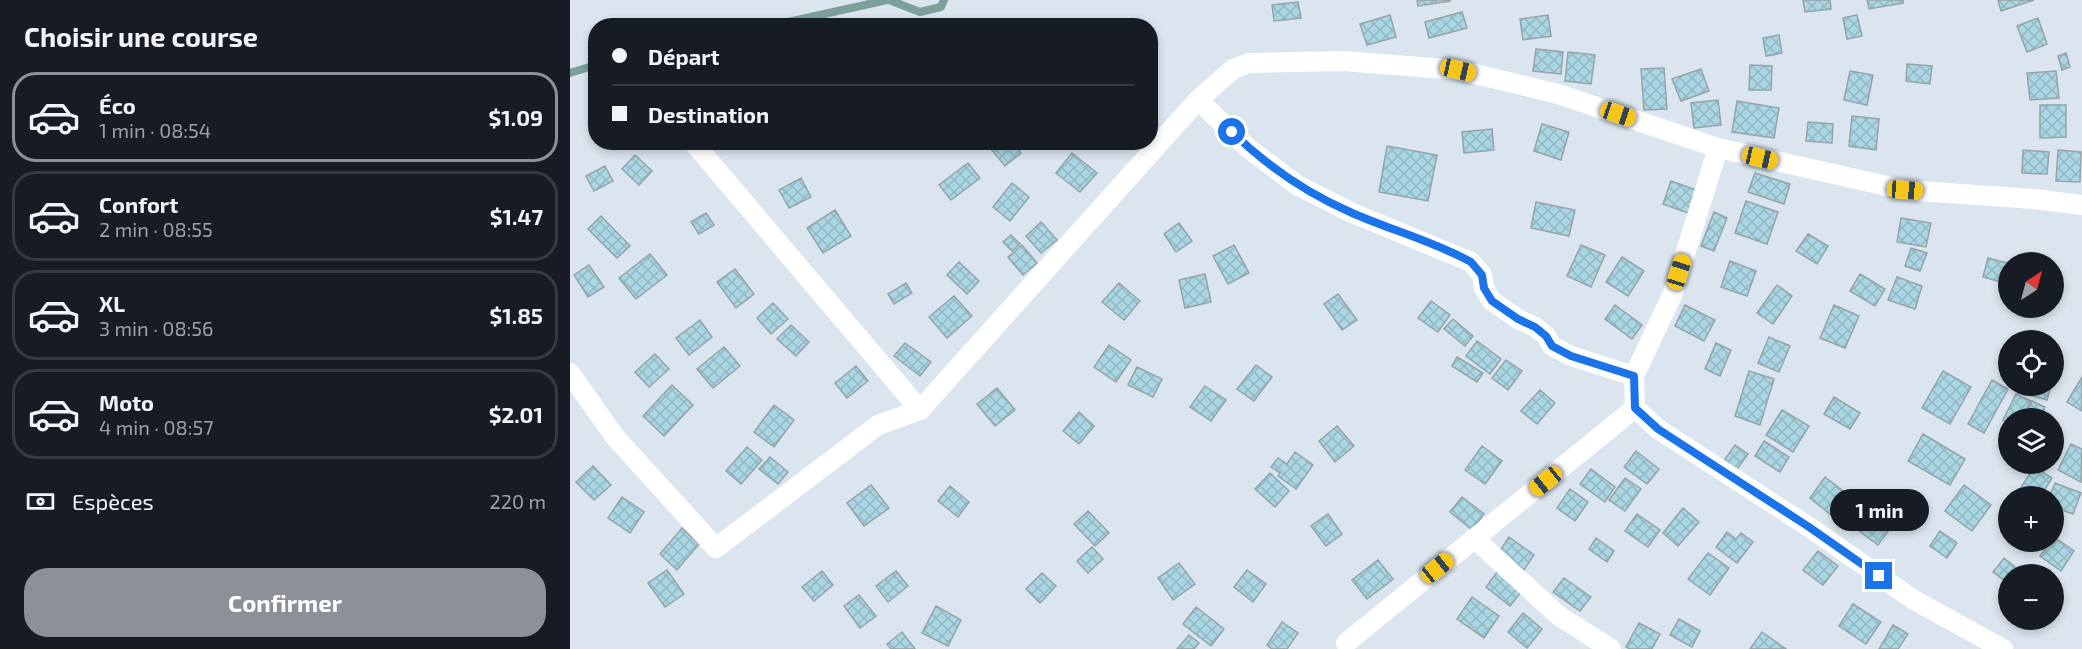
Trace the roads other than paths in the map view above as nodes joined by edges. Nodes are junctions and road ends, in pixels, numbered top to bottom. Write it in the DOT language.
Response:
graph roads {
  1 [pos="1198,100"];
  2 [pos="1158,145"];
  3 [pos="1718,148"];
  4 [pos="700,150"];
  5 [pos="1153,150"];
  6 [pos="2082,205"];
  7 [pos="570,373"];
  8 [pos="1634,376"];
  9 [pos="1635,408"];
  10 [pos="920,410"];
  11 [pos="1474,538"];
  12 [pos="1347,647"];
  13 [pos="1611,649"];
  14 [pos="2002,649"];
  1 -- 2 [label="street"];
  1 -- 3 [label="street"];
  1 -- 8 [label="street"];
  3 -- 6 [label="street"];
  3 -- 8 [label="street"];
  4 -- 10 [label="street"];
  5 -- 10 [label="street"];
  7 -- 10 [label="street"];
  8 -- 9 [label="street"];
  9 -- 11 [label="street"];
  9 -- 14 [label="street"];
  11 -- 12 [label="street"];
  11 -- 13 [label="street"];
}
